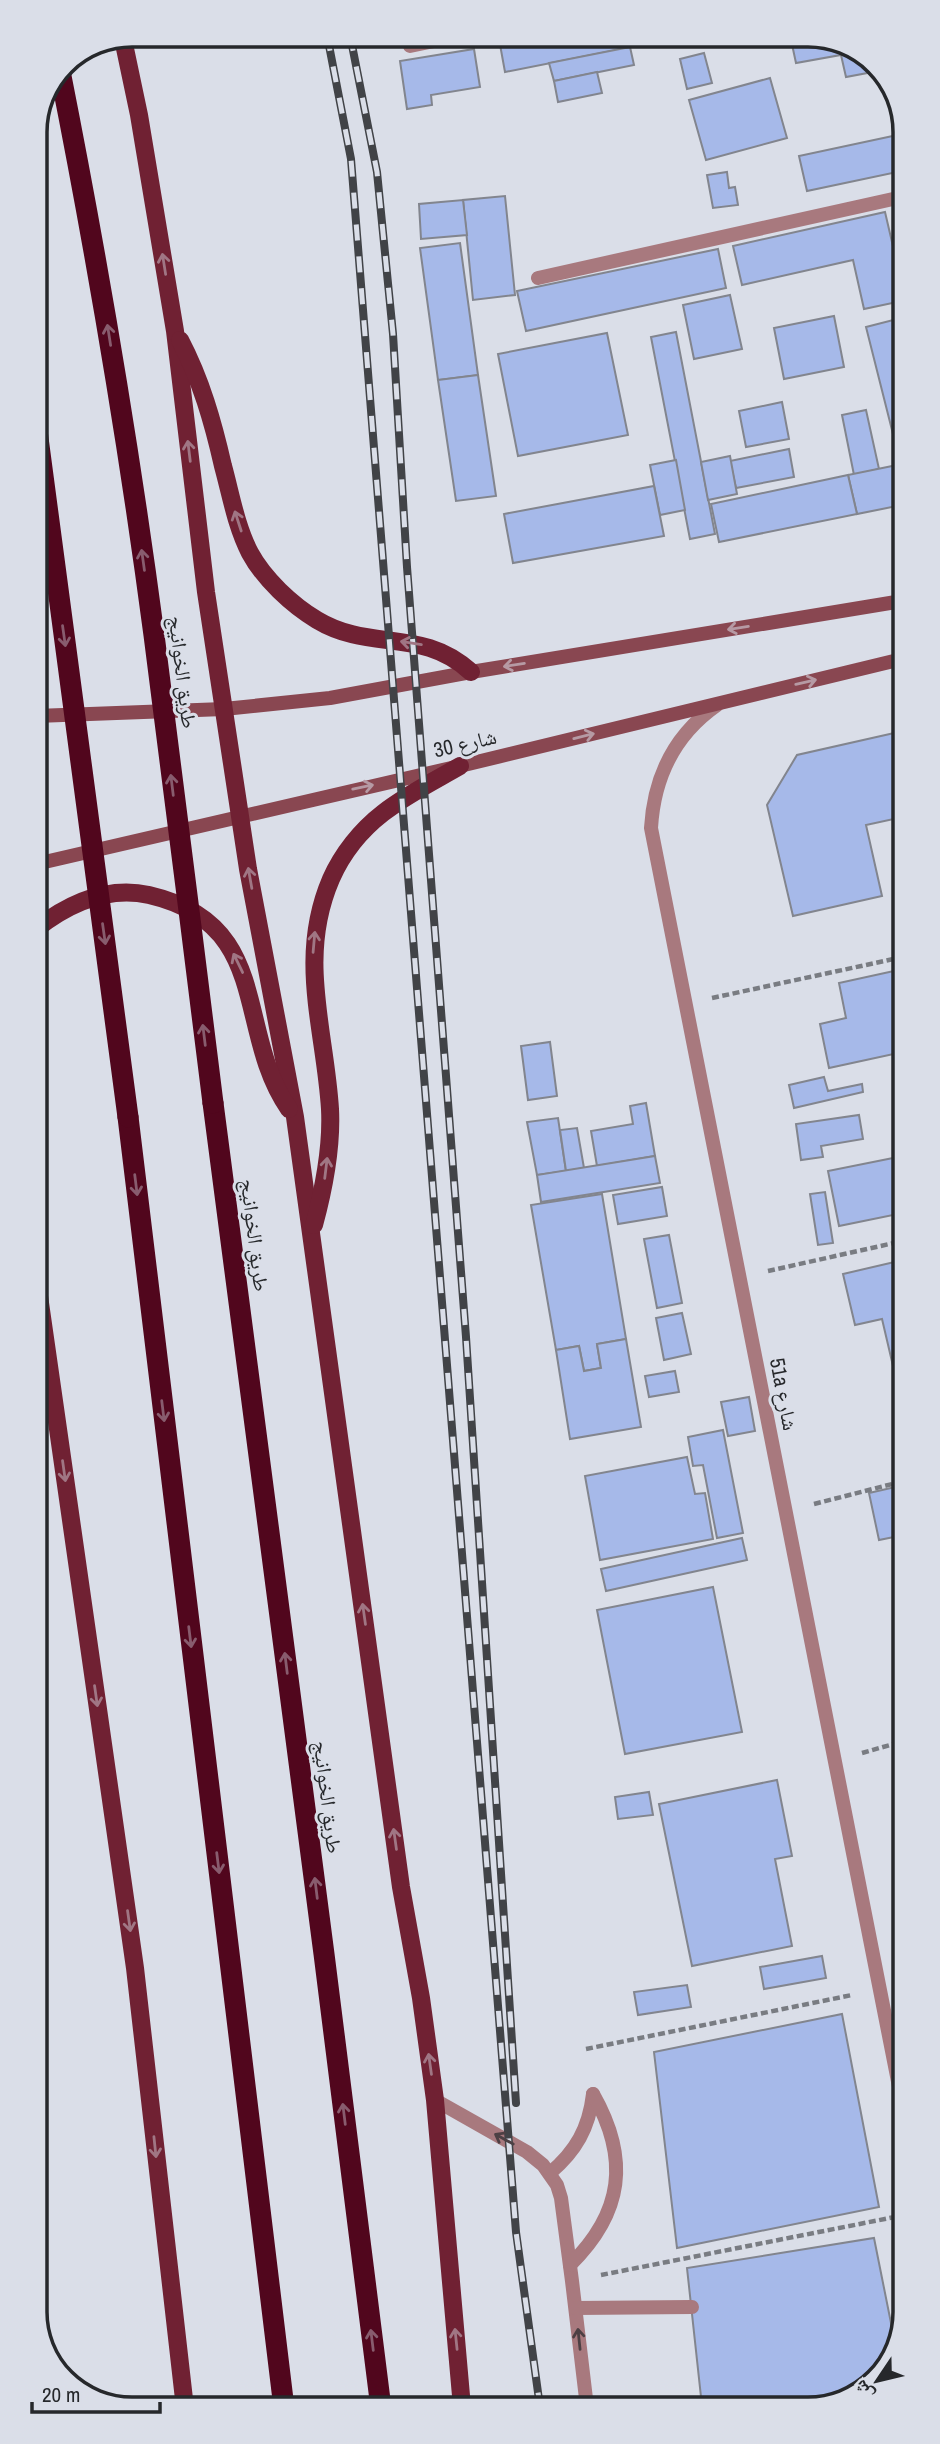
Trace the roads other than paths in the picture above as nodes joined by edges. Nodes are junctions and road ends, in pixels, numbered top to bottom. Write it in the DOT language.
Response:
graph roads {
  1 [pos="125,48"];
  2 [pos="62,83"];
  3 [pos="893,199"];
  4 [pos="538,278"];
  5 [pos="175,331"];
  6 [pos="47,506"];
  7 [pos="893,602"];
  8 [pos="893,661"];
  9 [pos="471,672"];
  10 [pos="721,702"];
  11 [pos="224,709"];
  12 [pos="47,716"];
  13 [pos="460,766"];
  14 [pos="241,815"];
  15 [pos="47,861"];
  16 [pos="47,920"];
  17 [pos="295,1117"];
  18 [pos="312,1235"];
  19 [pos="47,1352"];
  20 [pos="893,2056"];
  21 [pos="435,2100"];
  22 [pos="550,2173"];
  23 [pos="570,2265"];
  24 [pos="692,2307"];
  25 [pos="576,2308"];
  26 [pos="184,2397"];
  27 [pos="283,2397"];
  28 [pos="379,2397"];
  29 [pos="461,2397"];
  30 [pos="586,2397"];
  5 -- 1 [label="main road, one-way"];
  28 -- 2 [label="highway, طريق الخوانيج, one-way, bridge"];
  3 -- 4 [label="street"];
  9 -- 5 [label="main road, one-way"];
  11 -- 5 [label="main road, one-way"];
  6 -- 27 [label="highway, one-way, bridge"];
  7 -- 9 [label="street, one-way"];
  10 -- 8 [label="street, شارع 30, one-way"];
  9 -- 11 [label="street"];
  13 -- 10 [label="street, شارع 30, one-way"];
  10 -- 20 [label="street, 51a شارع"];
  11 -- 12 [label="street"];
  11 -- 14 [label="main road"];
  14 -- 13 [label="street, شارع 30, one-way"];
  18 -- 13 [label="main road, one-way"];
  14 -- 15 [label="street, شارع 30"];
  17 -- 14 [label="main road, one-way"];
  17 -- 16 [label="main road, one-way"];
  17 -- 18 [label="main road"];
  21 -- 18 [label="main road, one-way"];
  19 -- 26 [label="main road, one-way"];
  22 -- 21 [label="street, one-way"];
  29 -- 21 [label="main road, one-way"];
  22 -- 23 [label="street"];
  22 -- 23 [label="street"];
  23 -- 25 [label="street"];
  24 -- 25 [label="street"];
  30 -- 25 [label="street, one-way"];
}
